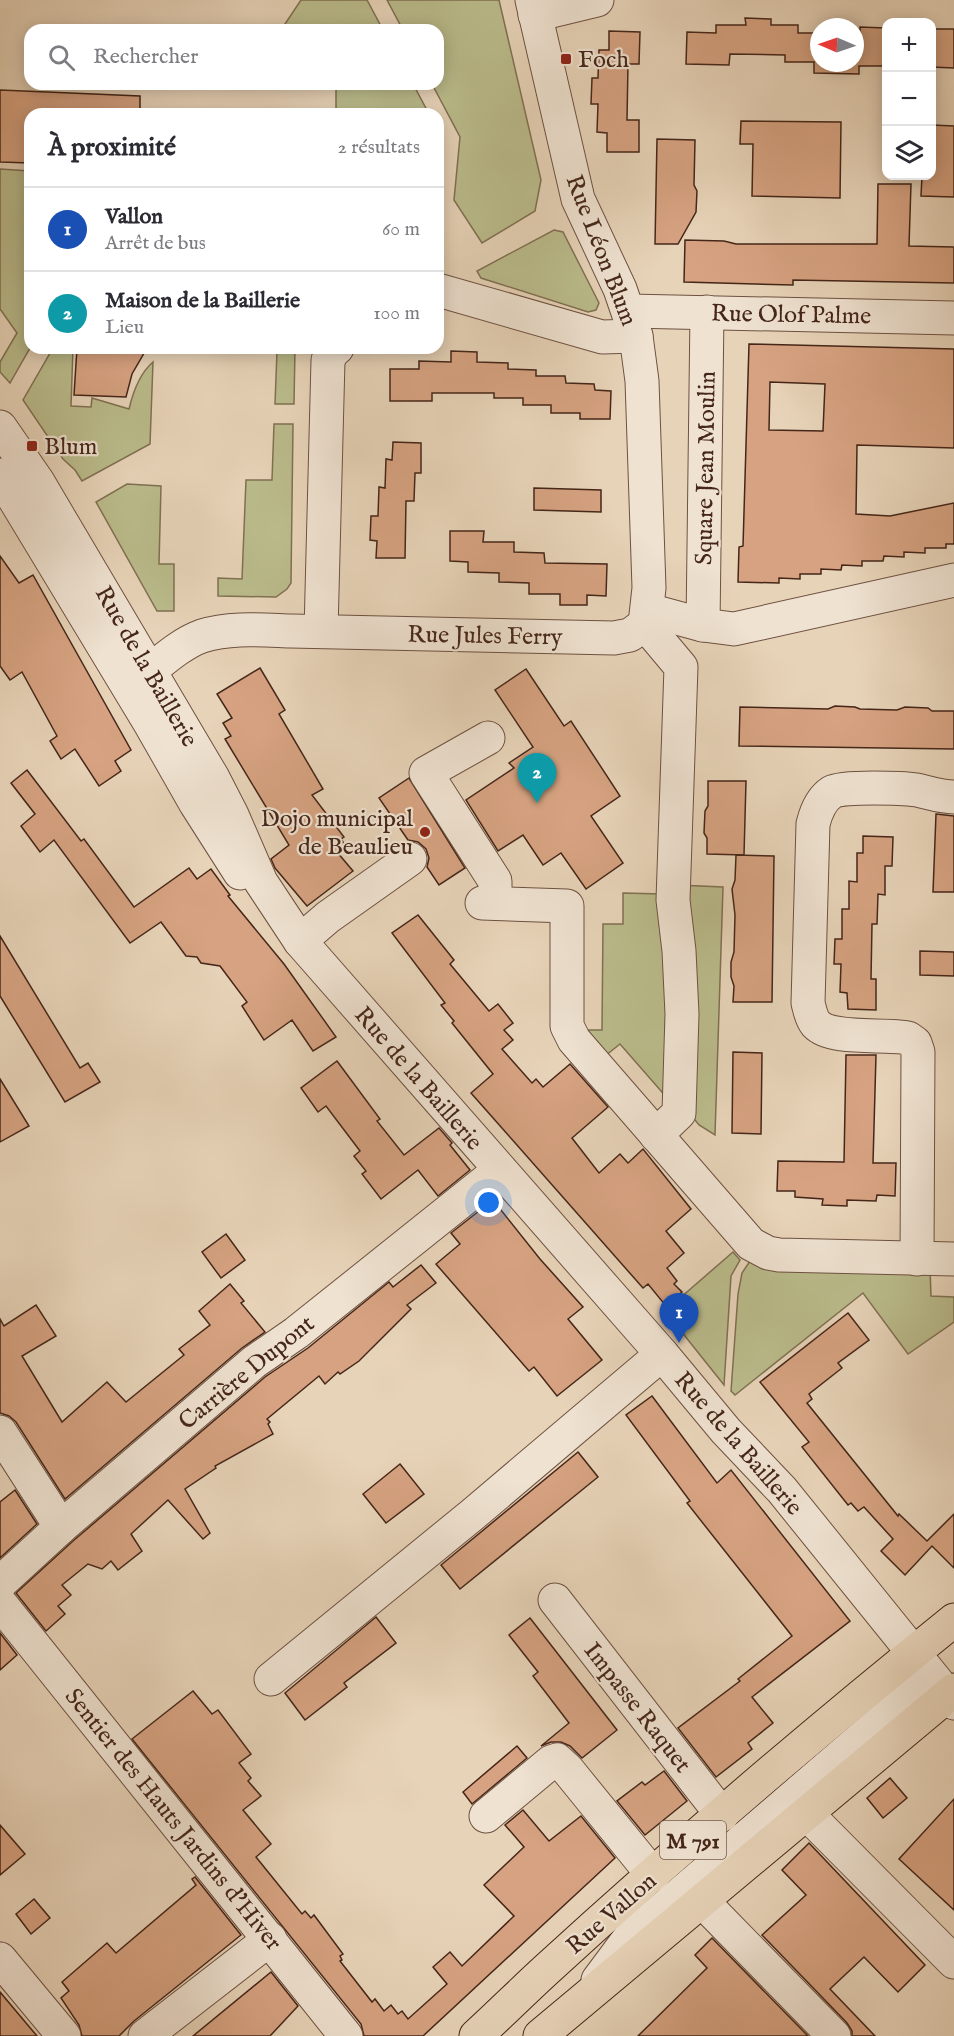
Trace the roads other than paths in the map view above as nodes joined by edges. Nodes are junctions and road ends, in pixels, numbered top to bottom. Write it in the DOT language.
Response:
graph roads {
  1 [pos="597,0"];
  2 [pos="534,8"];
  3 [pos="444,292"];
  4 [pos="707,312"];
  5 [pos="954,318"];
  6 [pos="632,323"];
  7 [pos="332,354"];
  8 [pos="0,427"];
  9 [pos="0,475"];
  10 [pos="954,580"];
  11 [pos="646,617"];
  12 [pos="704,625"];
  13 [pos="321,631"];
  14 [pos="139,680"];
  15 [pos="488,738"];
  16 [pos="954,797"];
  17 [pos="410,858"];
  18 [pos="300,941"];
  19 [pos="656,1135"];
  20 [pos="500,1170"];
  21 [pos="917,1259"];
  22 [pos="954,1259"];
  23 [pos="662,1354"];
  24 [pos="0,1432"];
  25 [pos="61,1527"];
  26 [pos="0,1583"];
  27 [pos="555,1600"];
  28 [pos="0,1603"];
  29 [pos="954,1620"];
  30 [pos="913,1652"];
  31 [pos="271,1679"];
  32 [pos="952,1696"];
  33 [pos="807,1813"];
  34 [pos="722,1815"];
  35 [pos="486,1816"];
  36 [pos="653,1875"];
  37 [pos="702,1901"];
  38 [pos="270,1939"];
  39 [pos="0,1959"];
  40 [pos="954,1962"];
  41 [pos="581,2002"];
  42 [pos="546,2034"];
  43 [pos="477,2035"];
  44 [pos="64,2036"];
  45 [pos="145,2036"];
  46 [pos="346,2036"];
  47 [pos="834,2036"];
  1 -- 2 [label="street"];
  2 -- 6 [label="street, Rue Léon Blum"];
  3 -- 6 [label="street, Rue Léon Blum"];
  4 -- 5 [label="street, Rue Olof Palme"];
  4 -- 6 [label="street, Rue Olof Palme"];
  4 -- 12 [label="street, Square Jean Moulin"];
  6 -- 11 [label="street"];
  7 -- 13 [label="street"];
  8 -- 14 [label="street, Rue de la Baillerie"];
  9 -- 14 [label="street, Rue de la Baillerie"];
  10 -- 12 [label="street"];
  11 -- 12 [label="street"];
  11 -- 13 [label="street, Rue Jules Ferry"];
  11 -- 19 [label="street"];
  13 -- 14 [label="street, Rue Jules Ferry"];
  14 -- 18 [label="street, Rue de la Baillerie"];
  15 -- 19 [label="street"];
  16 -- 21 [label="street"];
  17 -- 18 [label="street"];
  18 -- 20 [label="street, Rue de la Baillerie"];
  19 -- 21 [label="street"];
  20 -- 23 [label="street, Rue de la Baillerie"];
  20 -- 25 [label="street, Carrière Dupont"];
  21 -- 22 [label="street"];
  23 -- 30 [label="street, Rue de la Baillerie"];
  23 -- 31 [label="street"];
  24 -- 25 [label="street"];
  25 -- 26 [label="street, Carrière Dupont"];
  27 -- 34 [label="street, Impasse Raquet"];
  28 -- 38 [label="street, Sentier des Hauts Jardins d'Hiver"];
  29 -- 30 [label="main road, Rue Vallon / M 791"];
  30 -- 32 [label="street, Rue de la Baillerie"];
  30 -- 34 [label="main road, Rue Vallon / M 791"];
  30 -- 41 [label="street, Rue Vallon"];
  32 -- 33 [label="main road, Rue Vallon / M 791"];
  33 -- 37 [label="main road, Rue Vallon / M 791"];
  33 -- 40 [label="street"];
  34 -- 36 [label="main road, Rue Vallon / M 791"];
  35 -- 36 [label="street"];
  36 -- 43 [label="main road, Rue Vallon / M 791"];
  37 -- 41 [label="main road, Rue Vallon / M 791"];
  37 -- 47 [label="street"];
  38 -- 45 [label="street"];
  38 -- 46 [label="street, Sentier des Hauts Jardins d'Hiver"];
  39 -- 44 [label="street"];
  41 -- 42 [label="main road, Rue Vallon / M 791"];
}
